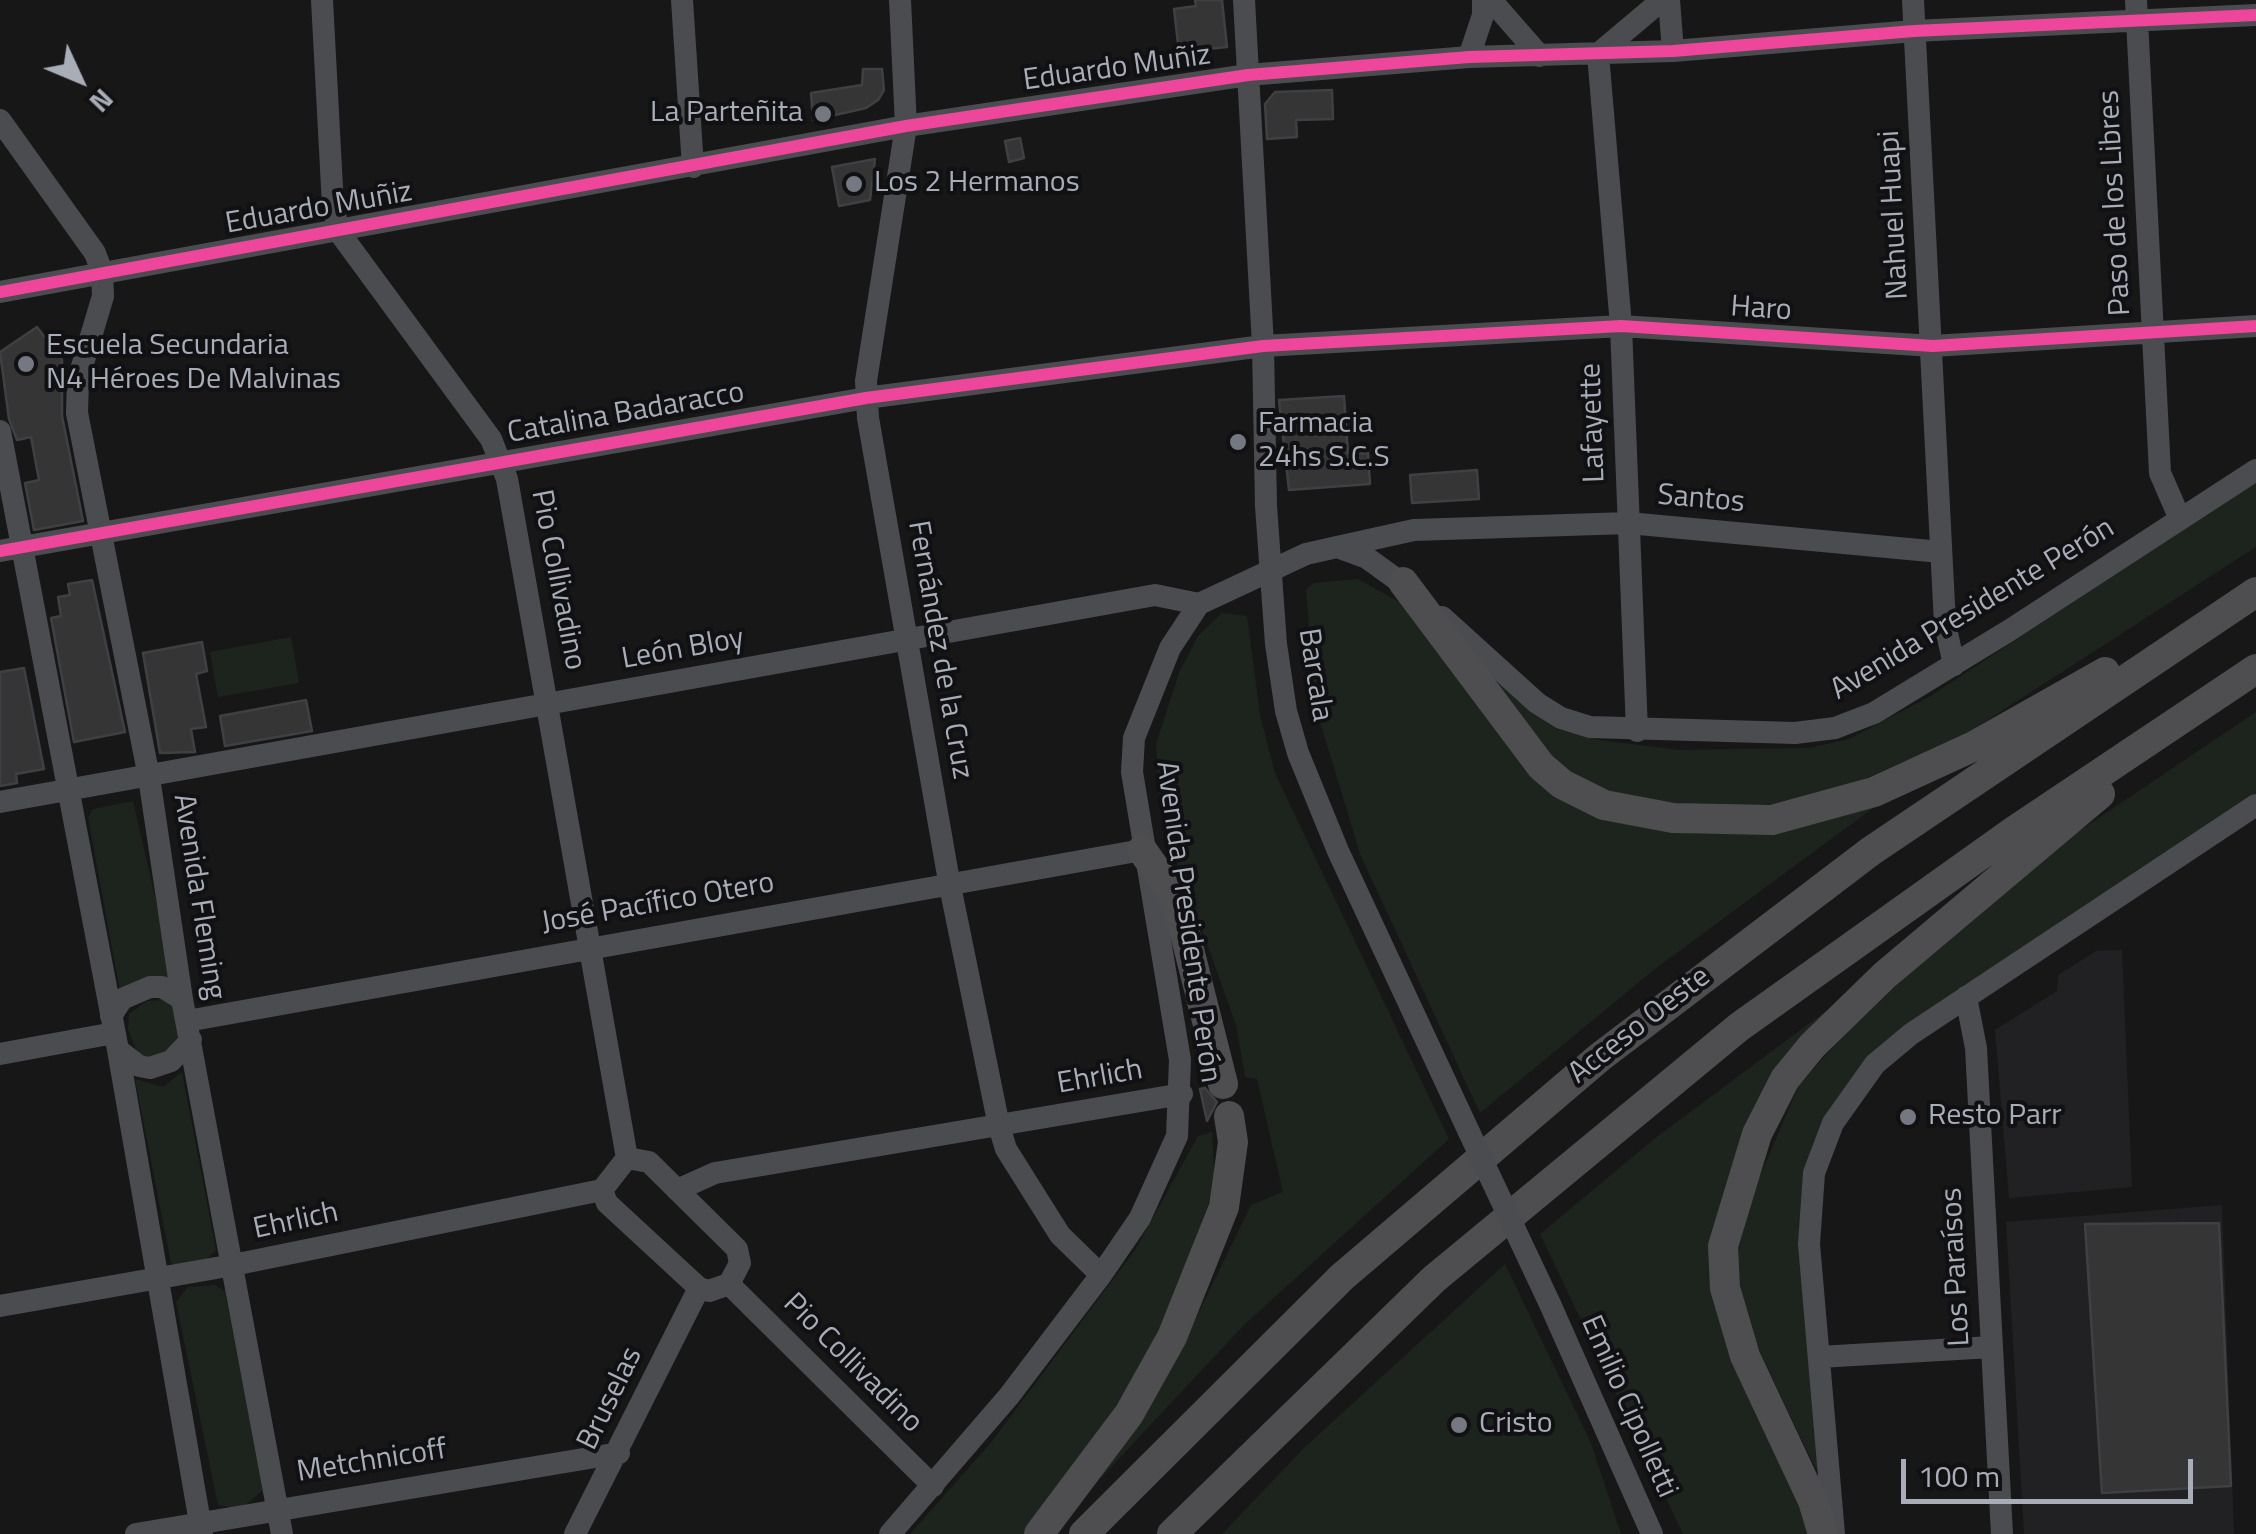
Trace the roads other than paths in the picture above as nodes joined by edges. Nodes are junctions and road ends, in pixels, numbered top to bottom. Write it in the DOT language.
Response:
graph roads {
  1 [pos="322,0"];
  2 [pos="682,0"];
  3 [pos="900,0"];
  4 [pos="1244,0"];
  5 [pos="1483,0"];
  6 [pos="1491,0"];
  7 [pos="1666,0"];
  8 [pos="1913,0"];
  9 [pos="2136,11"];
  10 [pos="2256,15"];
  11 [pos="1914,32"];
  12 [pos="1673,51"];
  13 [pos="1598,54"];
  14 [pos="1540,56"];
  15 [pos="1469,57"];
  16 [pos="1248,75"];
  17 [pos="0,120"];
  18 [pos="906,126"];
  19 [pos="693,167"];
  20 [pos="339,232"];
  21 [pos="102,272"];
  22 [pos="0,292"];
  23 [pos="1621,326"];
  24 [pos="2256,326"];
  25 [pos="2154,334"];
  26 [pos="1263,346"];
  27 [pos="1933,346"];
  28 [pos="866,398"];
  29 [pos="0,430"];
  30 [pos="502,460"];
  31 [pos="2256,470"];
  32 [pos="2180,519"];
  33 [pos="1628,523"];
  34 [pos="101,531"];
  35 [pos="24,546"];
  36 [pos="1337,546"];
  37 [pos="0,550"];
  38 [pos="1941,552"];
  39 [pos="1272,570"];
  40 [pos="1403,582"];
  41 [pos="2256,590"];
  42 [pos="1199,604"];
  43 [pos="908,641"];
  44 [pos="1954,665"];
  45 [pos="2250,673"];
  46 [pos="549,703"];
  47 [pos="1637,731"];
  48 [pos="149,778"];
  49 [pos="69,790"];
  50 [pos="0,802"];
  51 [pos="2256,805"];
  52 [pos="1142,850"];
  53 [pos="949,881"];
  54 [pos="591,946"];
  55 [pos="1966,997"];
  56 [pos="186,1020"];
  57 [pos="115,1033"];
  58 [pos="0,1054"];
  59 [pos="1223,1084"];
  60 [pos="1182,1094"];
  61 [pos="1228,1116"];
  62 [pos="999,1126"];
  63 [pos="627,1158"];
  64 [pos="602,1190"];
  65 [pos="677,1190"];
  66 [pos="233,1266"];
  67 [pos="1100,1275"];
  68 [pos="158,1278"];
  69 [pos="730,1284"];
  70 [pos="699,1288"];
  71 [pos="1550,1304"];
  72 [pos="0,1306"];
  73 [pos="1992,1347"];
  74 [pos="1819,1357"];
  75 [pos="619,1453"];
  76 [pos="933,1486"];
  77 [pos="276,1508"];
  78 [pos="201,1528"];
  79 [pos="136,1534"];
  80 [pos="282,1534"];
  81 [pos="575,1534"];
  82 [pos="890,1534"];
  83 [pos="1040,1534"];
  84 [pos="1084,1534"];
  85 [pos="1172,1534"];
  86 [pos="1652,1534"];
  87 [pos="1822,1534"];
  88 [pos="1834,1534"];
  89 [pos="2002,1534"];
  1 -- 20 [label="street, Pio Collivadino"];
  2 -- 19 [label="street"];
  3 -- 18 [label="street, Fernández de la Cruz"];
  4 -- 16 [label="street, Barcala"];
  5 -- 15 [label="street"];
  6 -- 14 [label="street"];
  7 -- 12 [label="street"];
  7 -- 13 [label="street"];
  8 -- 11 [label="street, Nahuel Huapi"];
  9 -- 10 [label="street, Eduardo Muñiz"];
  9 -- 11 [label="street, Eduardo Muñiz"];
  9 -- 25 [label="street, Paso de los Libres"];
  11 -- 12 [label="street, Eduardo Muñiz"];
  11 -- 27 [label="street, Nahuel Huapi"];
  12 -- 13 [label="street, Eduardo Muñiz"];
  13 -- 14 [label="street, Eduardo Muñiz"];
  13 -- 23 [label="street, Lafayette"];
  14 -- 15 [label="street, Eduardo Muñiz"];
  15 -- 16 [label="street, Eduardo Muñiz"];
  16 -- 18 [label="street, Eduardo Muñiz"];
  16 -- 26 [label="street, Barcala"];
  17 -- 21 [label="street"];
  18 -- 19 [label="street, Eduardo Muñiz"];
  18 -- 28 [label="street, Fernández de la Cruz"];
  19 -- 20 [label="street, Eduardo Muñiz"];
  20 -- 21 [label="street, Eduardo Muñiz"];
  20 -- 30 [label="street, Pio Collivadino"];
  21 -- 22 [label="street, Eduardo Muñiz"];
  21 -- 34 [label="street, Avenida Fleming"];
  23 -- 26 [label="street, Haro"];
  23 -- 27 [label="street, Haro"];
  23 -- 33 [label="street, Lafayette"];
  24 -- 25 [label="street, Haro"];
  25 -- 27 [label="street, Haro"];
  25 -- 32 [label="street, Paso de los Libres"];
  26 -- 28 [label="street, Catalina Badaracco"];
  26 -- 39 [label="street, Barcala"];
  27 -- 38 [label="street, Nahuel Huapi"];
  28 -- 30 [label="street, Catalina Badaracco"];
  28 -- 43 [label="street, Fernández de la Cruz"];
  29 -- 35 [label="street"];
  30 -- 34 [label="street, Catalina Badaracco"];
  30 -- 46 [label="street, Pio Collivadino"];
  31 -- 32 [label="street, Avenida Presidente Perón"];
  32 -- 44 [label="street, Avenida Presidente Perón"];
  33 -- 36 [label="street, Santos"];
  33 -- 38 [label="street, Santos"];
  33 -- 47 [label="street, Lafayette"];
  34 -- 35 [label="street, Catalina Badaracco"];
  34 -- 48 [label="street, Avenida Fleming"];
  35 -- 37 [label="street, Catalina Badaracco"];
  35 -- 49 [label="street"];
  36 -- 39 [label="street"];
  36 -- 40 [label="street, Avenida Presidente Perón"];
  38 -- 44 [label="street, Nahuel Huapi"];
  39 -- 42 [label="street"];
  39 -- 71 [label="street, Barcala, bridge"];
  40 -- 41 [label="highway"];
  40 -- 47 [label="street, Avenida Presidente Perón"];
  41 -- 84 [label="highway, Acceso Oeste"];
  42 -- 43 [label="street, León Bloy"];
  42 -- 52 [label="street, Avenida Presidente Perón"];
  43 -- 46 [label="street, León Bloy"];
  43 -- 53 [label="street, Fernández de la Cruz"];
  44 -- 47 [label="street, Avenida Presidente Perón"];
  45 -- 85 [label="highway, Acceso Oeste"];
  45 -- 87 [label="highway"];
  46 -- 48 [label="street, León Bloy"];
  46 -- 54 [label="street, Pio Collivadino"];
  48 -- 49 [label="street, León Bloy"];
  48 -- 56 [label="street, Avenida Fleming"];
  49 -- 50 [label="street, León Bloy"];
  49 -- 57 [label="street"];
  51 -- 55 [label="street"];
  52 -- 53 [label="street, José Pacífico Otero"];
  52 -- 59 [label="highway"];
  52 -- 60 [label="street, Avenida Presidente Perón"];
  53 -- 54 [label="street, José Pacífico Otero"];
  53 -- 62 [label="street, Fernández de la Cruz"];
  54 -- 56 [label="street, José Pacífico Otero"];
  54 -- 63 [label="street, Pio Collivadino"];
  55 -- 73 [label="street, Los Paraísos"];
  55 -- 74 [label="street"];
  56 -- 57 [label="street, José Pacífico Otero"];
  56 -- 57 [label="street, José Pacífico Otero"];
  56 -- 66 [label="street, Avenida Fleming"];
  57 -- 58 [label="street, José Pacífico Otero"];
  57 -- 68 [label="street"];
  60 -- 62 [label="street, Ehrlich"];
  60 -- 67 [label="street, Avenida Presidente Perón"];
  61 -- 83 [label="highway"];
  62 -- 65 [label="street, Ehrlich"];
  62 -- 67 [label="street, Fernández de la Cruz"];
  63 -- 64 [label="street"];
  63 -- 65 [label="street"];
  64 -- 66 [label="street, Ehrlich"];
  64 -- 70 [label="street"];
  65 -- 69 [label="street"];
  66 -- 68 [label="street, Ehrlich"];
  66 -- 77 [label="street, Avenida Fleming"];
  67 -- 76 [label="street, Avenida Presidente Perón"];
  68 -- 72 [label="street, Ehrlich"];
  68 -- 78 [label="street"];
  69 -- 70 [label="street"];
  69 -- 76 [label="street, Pio Collivadino"];
  70 -- 75 [label="street, Bruselas"];
  71 -- 86 [label="street, Emilio Cipolletti"];
  73 -- 74 [label="street"];
  73 -- 89 [label="street, Los Paraísos"];
  74 -- 88 [label="street"];
  75 -- 77 [label="street, Metchnicoff"];
  75 -- 81 [label="street, Bruselas"];
  76 -- 82 [label="street, Avenida Presidente Perón"];
  77 -- 78 [label="street, Metchnicoff"];
  77 -- 80 [label="street, Avenida Fleming"];
  78 -- 79 [label="street, Metchnicoff"];
}
